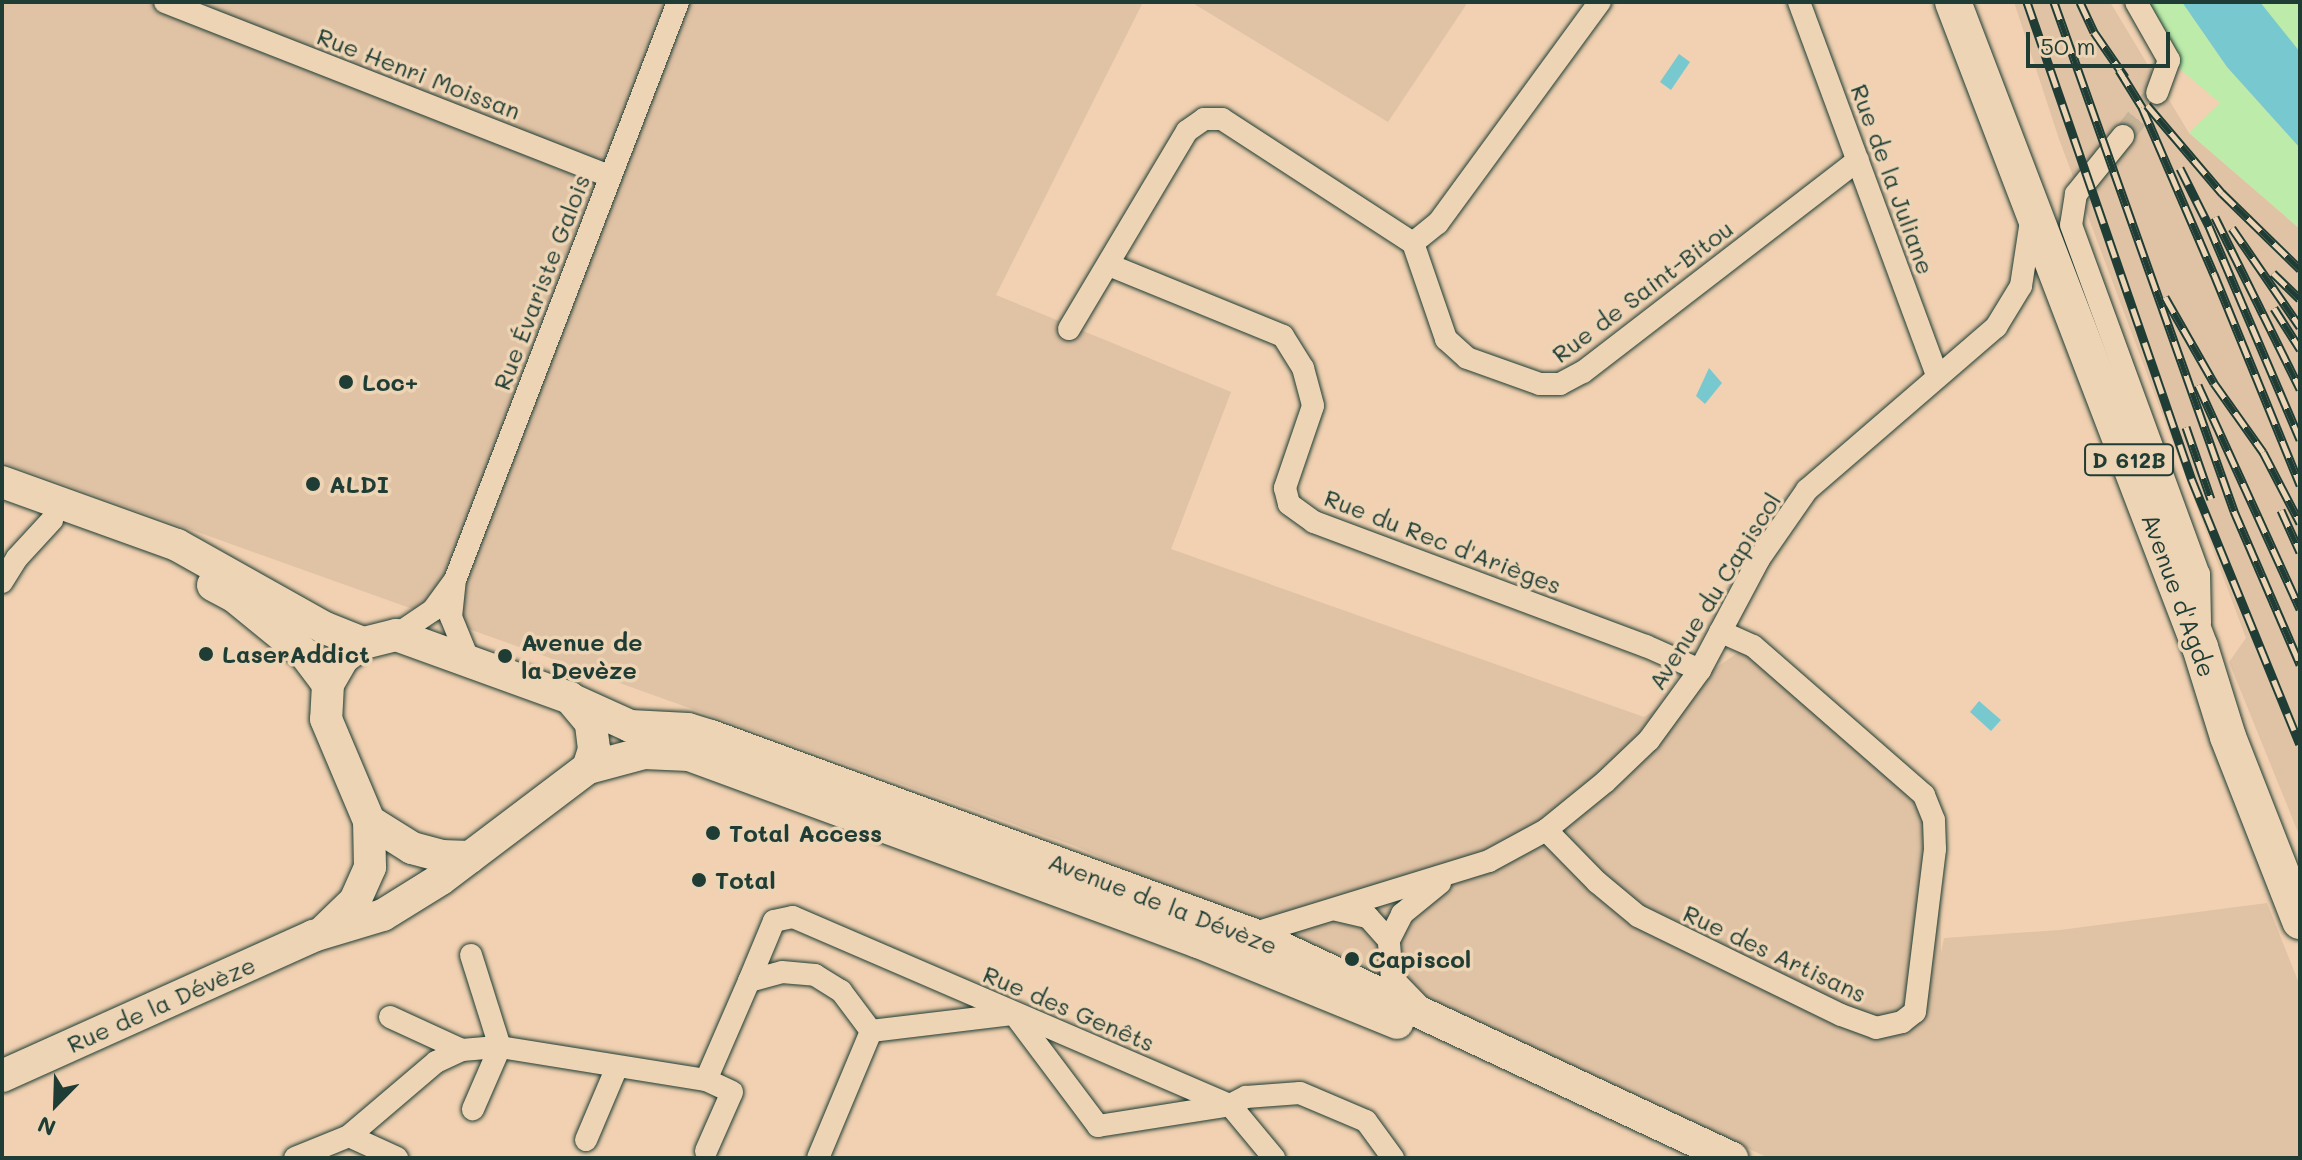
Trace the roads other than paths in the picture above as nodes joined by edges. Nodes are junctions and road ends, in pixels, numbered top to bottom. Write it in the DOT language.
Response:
graph roads {
  1 [pos="165,2"];
  2 [pos="678,2"];
  3 [pos="1600,2"];
  4 [pos="1799,2"];
  5 [pos="1953,2"];
  6 [pos="2136,2"];
  7 [pos="2157,93"];
  8 [pos="2123,136"];
  9 [pos="1858,160"];
  10 [pos="609,176"];
  11 [pos="2032,204"];
  12 [pos="1413,243"];
  13 [pos="1109,265"];
  14 [pos="1069,329"];
  15 [pos="1937,375"];
  16 [pos="2,482"];
  17 [pos="2,502"];
  18 [pos="52,520"];
  19 [pos="455,580"];
  20 [pos="2,582"];
  21 [pos="1720,631"];
  22 [pos="396,635"];
  23 [pos="363,643"];
  24 [pos="2200,647"];
  25 [pos="469,661"];
  26 [pos="1700,670"];
  27 [pos="328,684"];
  28 [pos="575,701"];
  29 [pos="588,768"];
  30 [pos="369,821"];
  31 [pos="1546,830"];
  32 [pos="470,857"];
  33 [pos="1458,872"];
  34 [pos="1336,909"];
  35 [pos="2300,921"];
  36 [pos="321,933"];
  37 [pos="1252,934"];
  38 [pos="1389,940"];
  39 [pos="1198,942"];
  40 [pos="471,955"];
  41 [pos="749,981"];
  42 [pos="1387,986"];
  43 [pos="1014,1014"];
  44 [pos="390,1017"];
  45 [pos="871,1031"];
  46 [pos="500,1047"];
  47 [pos="462,1050"];
  48 [pos="617,1067"];
  49 [pos="2,1076"];
  50 [pos="706,1080"];
  51 [pos="1230,1105"];
  52 [pos="473,1109"];
  53 [pos="349,1136"];
  54 [pos="586,1140"];
  55 [pos="706,1151"];
  56 [pos="1726,1156"];
  57 [pos="295,1158"];
  58 [pos="397,1158"];
  59 [pos="818,1158"];
  60 [pos="1274,1158"];
  61 [pos="1393,1158"];
  62 [pos="1681,1158"];
  1 -- 10 [label="street, Rue Henri Moissan"];
  2 -- 10 [label="street, Rue Évariste Galois"];
  3 -- 12 [label="street"];
  4 -- 9 [label="street, Rue de la Juliane"];
  5 -- 11 [label="main road, Avenue d'Agde / D 612B"];
  6 -- 7 [label="street"];
  8 -- 24 [label="street"];
  9 -- 12 [label="street, Rue de Saint-Bitou"];
  9 -- 15 [label="street, Rue de la Juliane"];
  10 -- 19 [label="street, Rue Évariste Galois"];
  11 -- 15 [label="street, Avenue du Capiscol"];
  11 -- 24 [label="main road, Avenue d'Agde / D 612B"];
  12 -- 13 [label="street"];
  13 -- 14 [label="street"];
  13 -- 26 [label="street, Rue du Rec d'Arièges"];
  15 -- 21 [label="street, Avenue du Capiscol"];
  16 -- 23 [label="main road"];
  17 -- 18 [label="main road"];
  18 -- 20 [label="street"];
  18 -- 27 [label="main road"];
  19 -- 22 [label="street, Rue Évariste Galois"];
  19 -- 25 [label="street, Rue Évariste Galois"];
  21 -- 26 [label="street, Avenue du Capiscol"];
  21 -- 31 [label="street, Rue des Artisans"];
  22 -- 23 [label="main road"];
  22 -- 25 [label="main road"];
  23 -- 27 [label="main road"];
  24 -- 35 [label="main road, Avenue d'Agde / D 612B"];
  25 -- 28 [label="main road"];
  26 -- 31 [label="street, Avenue du Capiscol"];
  27 -- 30 [label="main road"];
  28 -- 29 [label="main road"];
  28 -- 37 [label="main road, Avenue de la Dévèze"];
  29 -- 32 [label="main road"];
  29 -- 39 [label="main road, Avenue de la Dévèze"];
  30 -- 32 [label="main road"];
  30 -- 36 [label="main road, Rue de la Dévèze"];
  31 -- 33 [label="street, Avenue du Capiscol"];
  32 -- 36 [label="main road, Rue de la Dévèze"];
  33 -- 34 [label="street, Avenue du Capiscol"];
  33 -- 38 [label="street"];
  34 -- 37 [label="street, Avenue du Capiscol"];
  34 -- 38 [label="street"];
  36 -- 49 [label="main road, Rue de la Dévèze"];
  37 -- 42 [label="main road, Avenue de la Dévèze"];
  38 -- 42 [label="street"];
  39 -- 42 [label="street"];
  39 -- 62 [label="main road, Avenue de la Dévèze"];
  40 -- 46 [label="street"];
  41 -- 43 [label="street, Rue des Genêts"];
  41 -- 45 [label="street"];
  41 -- 50 [label="street"];
  42 -- 56 [label="main road, Avenue de la Dévèze"];
  43 -- 45 [label="street"];
  43 -- 51 [label="street, Rue des Genêts"];
  43 -- 51 [label="street"];
  44 -- 47 [label="street"];
  45 -- 59 [label="street"];
  46 -- 47 [label="street"];
  46 -- 48 [label="street"];
  46 -- 52 [label="street"];
  47 -- 53 [label="street"];
  48 -- 50 [label="street"];
  48 -- 54 [label="street"];
  50 -- 55 [label="street"];
  51 -- 60 [label="street"];
  51 -- 61 [label="street"];
  53 -- 57 [label="street"];
  53 -- 58 [label="street"];
}
